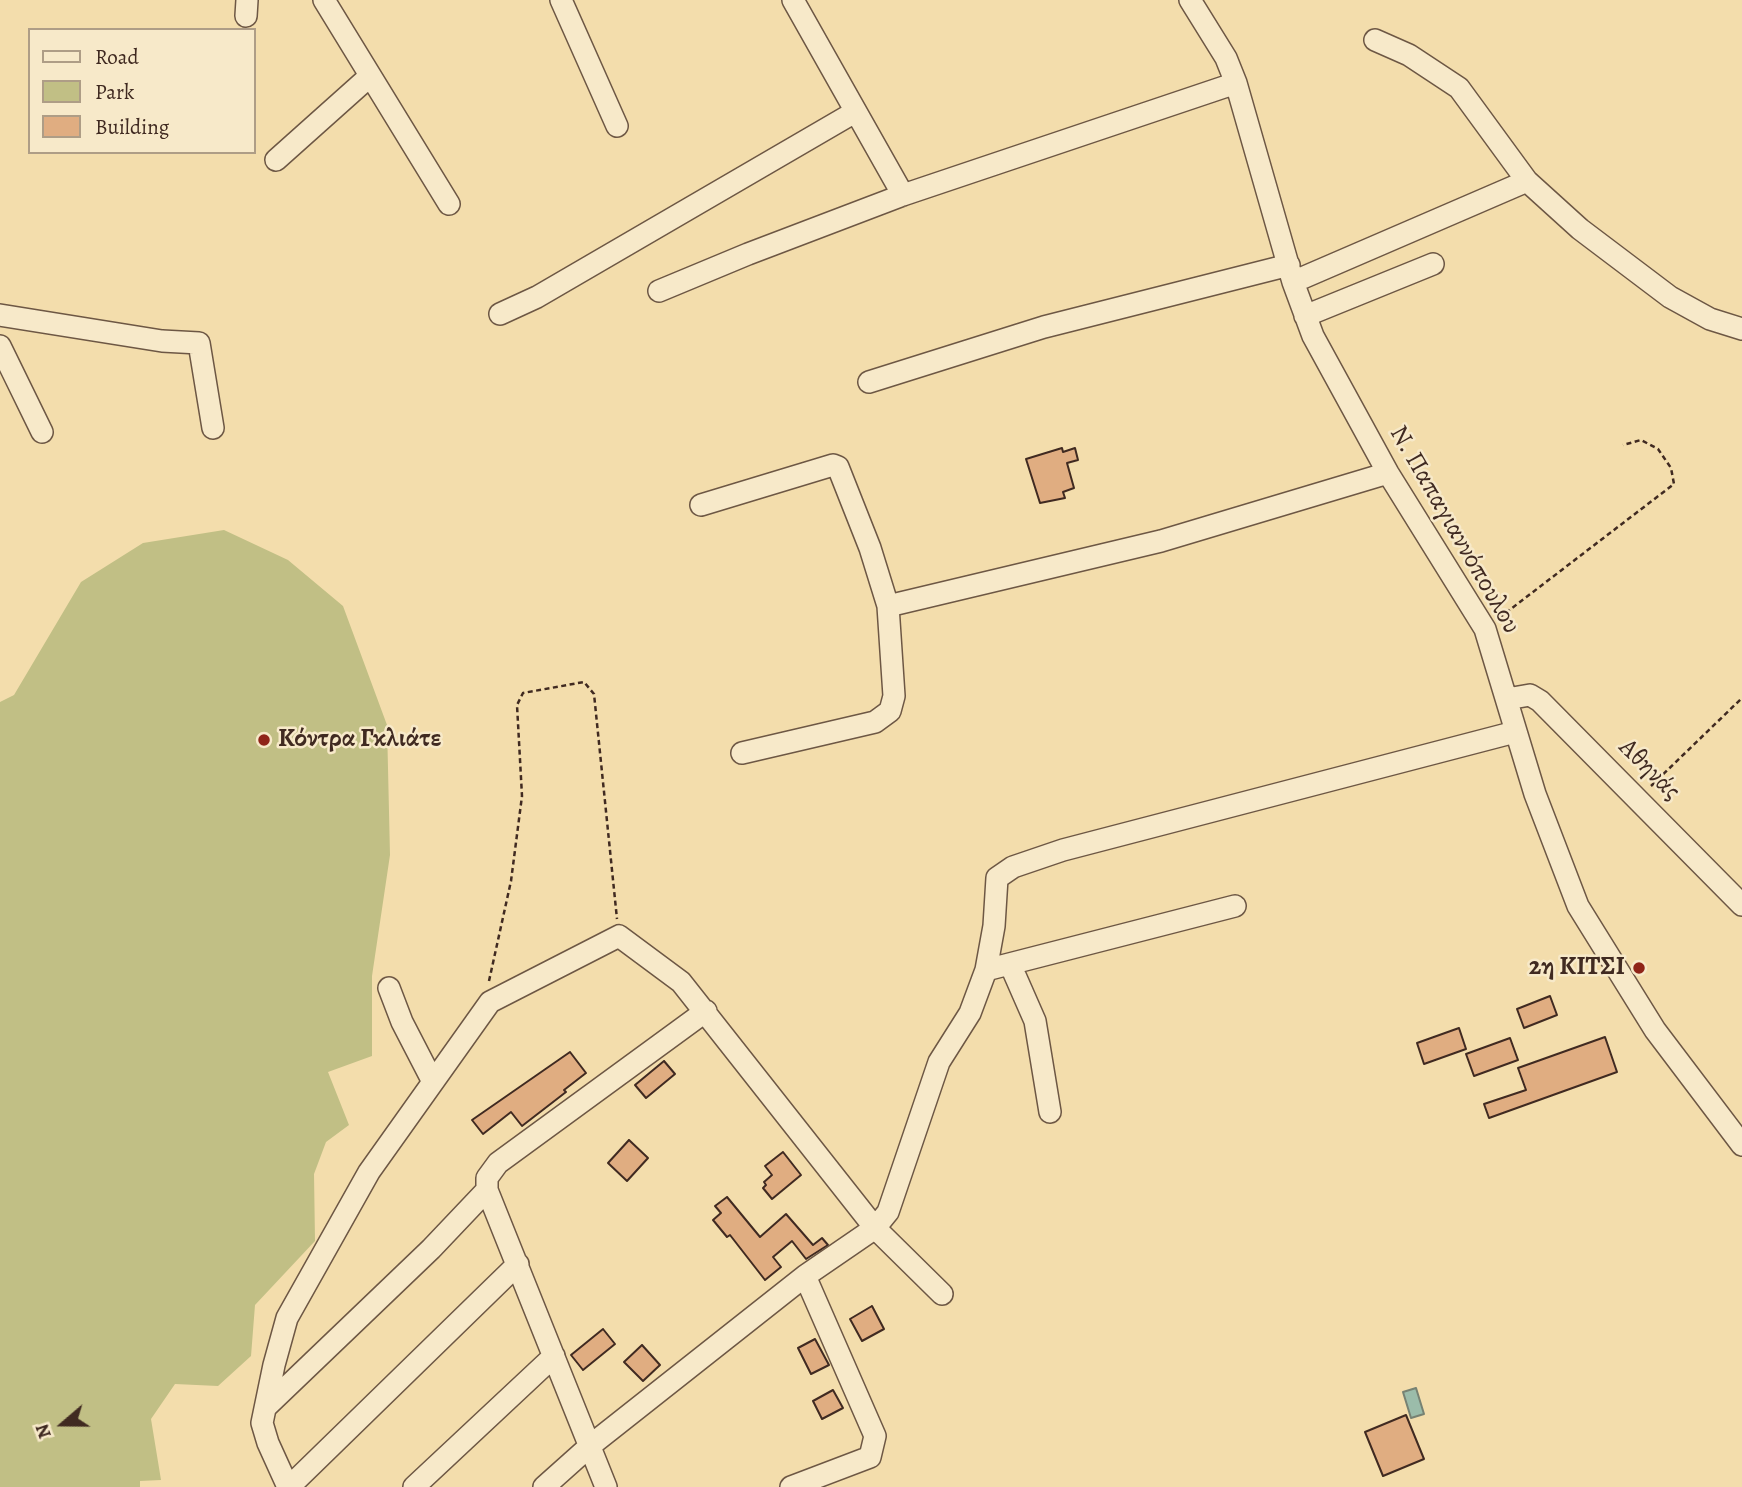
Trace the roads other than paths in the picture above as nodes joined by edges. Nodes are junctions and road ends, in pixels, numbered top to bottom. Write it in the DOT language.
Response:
graph roads {
  1 [pos="324,0"];
  2 [pos="561,0"];
  3 [pos="793,0"];
  4 [pos="1190,0"];
  5 [pos="1375,40"];
  6 [pos="370,76"];
  7 [pos="1236,83"];
  8 [pos="855,112"];
  9 [pos="617,126"];
  10 [pos="276,160"];
  11 [pos="1527,181"];
  12 [pos="903,195"];
  13 [pos="449,204"];
  14 [pos="1433,264"];
  15 [pos="1291,273"];
  16 [pos="659,291"];
  17 [pos="500,314"];
  18 [pos="0,315"];
  19 [pos="1306,316"];
  20 [pos="1742,329"];
  21 [pos="0,346"];
  22 [pos="869,382"];
  23 [pos="213,428"];
  24 [pos="43,432"];
  25 [pos="1388,473"];
  26 [pos="701,505"];
  27 [pos="888,606"];
  28 [pos="1507,699"];
  29 [pos="1515,732"];
  30 [pos="742,753"];
  31 [pos="1742,905"];
  32 [pos="1234,906"];
  33 [pos="1010,964"];
  34 [pos="986,970"];
  35 [pos="389,988"];
  36 [pos="706,1011"];
  37 [pos="432,1080"];
  38 [pos="1050,1112"];
  39 [pos="1742,1145"];
  40 [pos="487,1190"];
  41 [pos="875,1228"];
  42 [pos="518,1264"];
  43 [pos="804,1276"];
  44 [pos="942,1294"];
  45 [pos="554,1356"];
  46 [pos="267,1406"];
  47 [pos="591,1444"];
  48 [pos="288,1487"];
  49 [pos="414,1487"];
  50 [pos="544,1487"];
  51 [pos="606,1487"];
  52 [pos="791,1487"];
  1 -- 6 [label="street"];
  2 -- 9 [label="street"];
  3 -- 8 [label="street"];
  4 -- 7 [label="street, Ν. Παπαγιαννόπουλου"];
  5 -- 11 [label="street"];
  6 -- 10 [label="street"];
  6 -- 13 [label="street"];
  7 -- 12 [label="street"];
  7 -- 15 [label="street, Ν. Παπαγιαννόπουλου"];
  8 -- 12 [label="street"];
  8 -- 17 [label="street"];
  11 -- 15 [label="street"];
  11 -- 20 [label="street"];
  12 -- 16 [label="street"];
  14 -- 19 [label="street"];
  15 -- 19 [label="street, Ν. Παπαγιαννόπουλου"];
  15 -- 22 [label="street"];
  18 -- 23 [label="street"];
  19 -- 25 [label="street, Ν. Παπαγιαννόπουλου"];
  21 -- 24 [label="street"];
  25 -- 27 [label="street"];
  25 -- 28 [label="street, Ν. Παπαγιαννόπουλου"];
  26 -- 27 [label="street"];
  27 -- 30 [label="street"];
  28 -- 29 [label="street, Ν. Παπαγιαννόπουλου"];
  28 -- 31 [label="street, Αθηνάς"];
  29 -- 34 [label="street"];
  29 -- 39 [label="street, Ν. Παπαγιαννόπουλου"];
  32 -- 33 [label="street"];
  33 -- 34 [label="street"];
  33 -- 38 [label="street"];
  34 -- 41 [label="street"];
  35 -- 37 [label="street"];
  36 -- 37 [label="street"];
  36 -- 40 [label="street"];
  36 -- 41 [label="street"];
  37 -- 46 [label="street"];
  40 -- 42 [label="street"];
  40 -- 46 [label="street"];
  41 -- 43 [label="street"];
  41 -- 44 [label="street"];
  42 -- 45 [label="street"];
  42 -- 48 [label="street"];
  43 -- 47 [label="street"];
  43 -- 52 [label="street"];
  45 -- 47 [label="street"];
  45 -- 49 [label="street"];
  46 -- 48 [label="street"];
  47 -- 50 [label="street"];
  47 -- 51 [label="street"];
}
